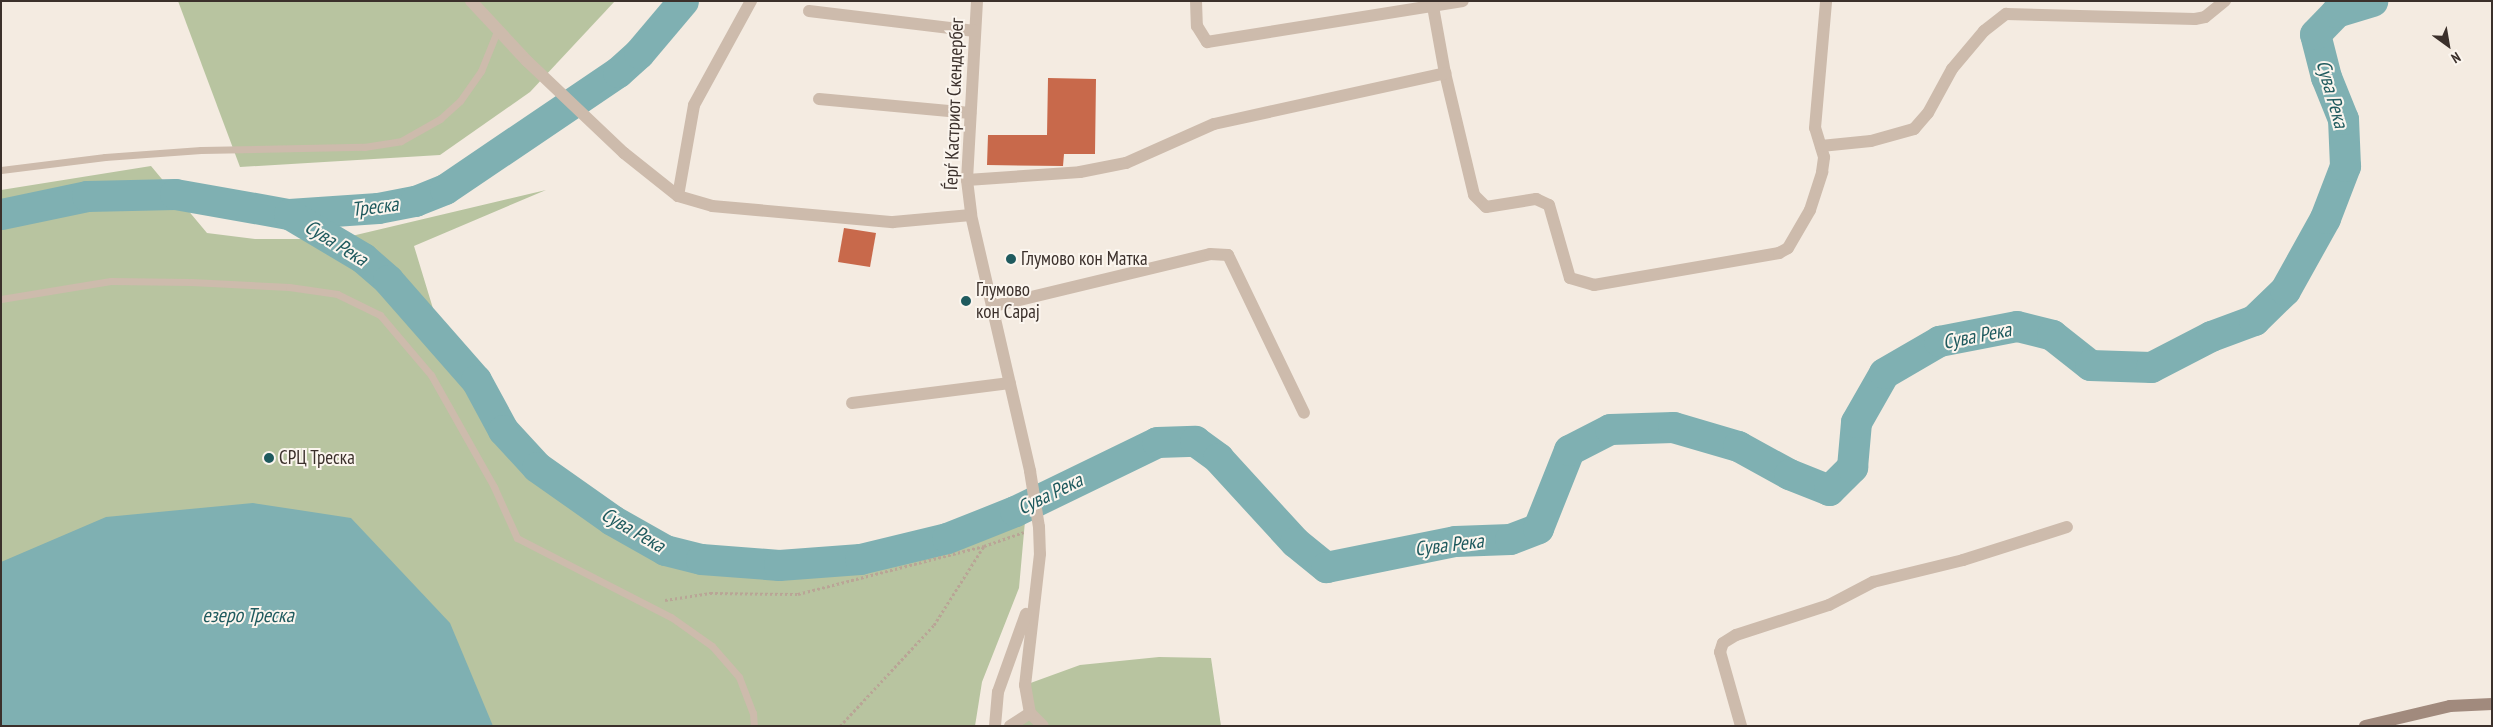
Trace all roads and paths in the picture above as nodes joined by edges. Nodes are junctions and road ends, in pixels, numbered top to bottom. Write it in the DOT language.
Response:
graph roads {
  1 [pos="471,1"];
  2 [pos="751,1"];
  3 [pos="977,1"];
  4 [pos="1196,1"];
  5 [pos="1463,1"];
  6 [pos="1826,1"];
  7 [pos="2225,1"];
  8 [pos="1433,4"];
  9 [pos="809,11"];
  10 [pos="498,30"];
  11 [pos="974,31"];
  12 [pos="1445,73"];
  13 [pos="820,99"];
  14 [pos="970,113"];
  15 [pos="1820,146"];
  16 [pos="1,170"];
  17 [pos="967,180"];
  18 [pos="678,196"];
  19 [pos="971,215"];
  20 [pos="1,299"];
  21 [pos="994,306"];
  22 [pos="1010,382"];
  23 [pos="852,403"];
  24 [pos="1304,413"];
  25 [pos="1039,527"];
  26 [pos="2067,528"];
  27 [pos="984,546"];
  28 [pos="1033,595"];
  29 [pos="645,603"];
  30 [pos="2492,704"];
  31 [pos="1030,713"];
  32 [pos="754,726"];
  33 [pos="840,726"];
  34 [pos="995,726"];
  35 [pos="1010,726"];
  36 [pos="1044,726"];
  37 [pos="1741,726"];
  38 [pos="2365,726"];
  1 -- 10 [label="street"];
  2 -- 18 [label="street"];
  3 -- 11 [label="street, Ѓерѓ Кастриот Скендербег"];
  4 -- 8 [label="street"];
  5 -- 8 [label="street"];
  6 -- 15 [label="street"];
  7 -- 15 [label="street"];
  8 -- 12 [label="street"];
  9 -- 11 [label="street"];
  10 -- 16 [label="lane"];
  10 -- 18 [label="street"];
  11 -- 14 [label="street, Ѓерѓ Кастриот Скендербег"];
  12 -- 15 [label="street"];
  12 -- 17 [label="street"];
  13 -- 14 [label="street"];
  14 -- 17 [label="street, Ѓерѓ Кастриот Скендербег"];
  17 -- 19 [label="street, Ѓерѓ Кастриот Скендербег"];
  18 -- 19 [label="street"];
  19 -- 21 [label="street, Ѓерѓ Кастриот Скендербег"];
  20 -- 29 [label="lane"];
  21 -- 22 [label="street, Ѓерѓ Кастриот Скендербег"];
  21 -- 24 [label="street"];
  22 -- 23 [label="street"];
  22 -- 25 [label="street, Ѓерѓ Кастриот Скендербег"];
  25 -- 27 [label="path"];
  25 -- 28 [label="street, Ѓерѓ Кастриот Скендербег"];
  26 -- 37 [label="street"];
  27 -- 29 [label="path"];
  27 -- 33 [label="path"];
  28 -- 31 [label="street"];
  28 -- 34 [label="street"];
  29 -- 32 [label="lane"];
  30 -- 38 [label="main road"];
  31 -- 35 [label="street"];
  31 -- 36 [label="street"];
}
